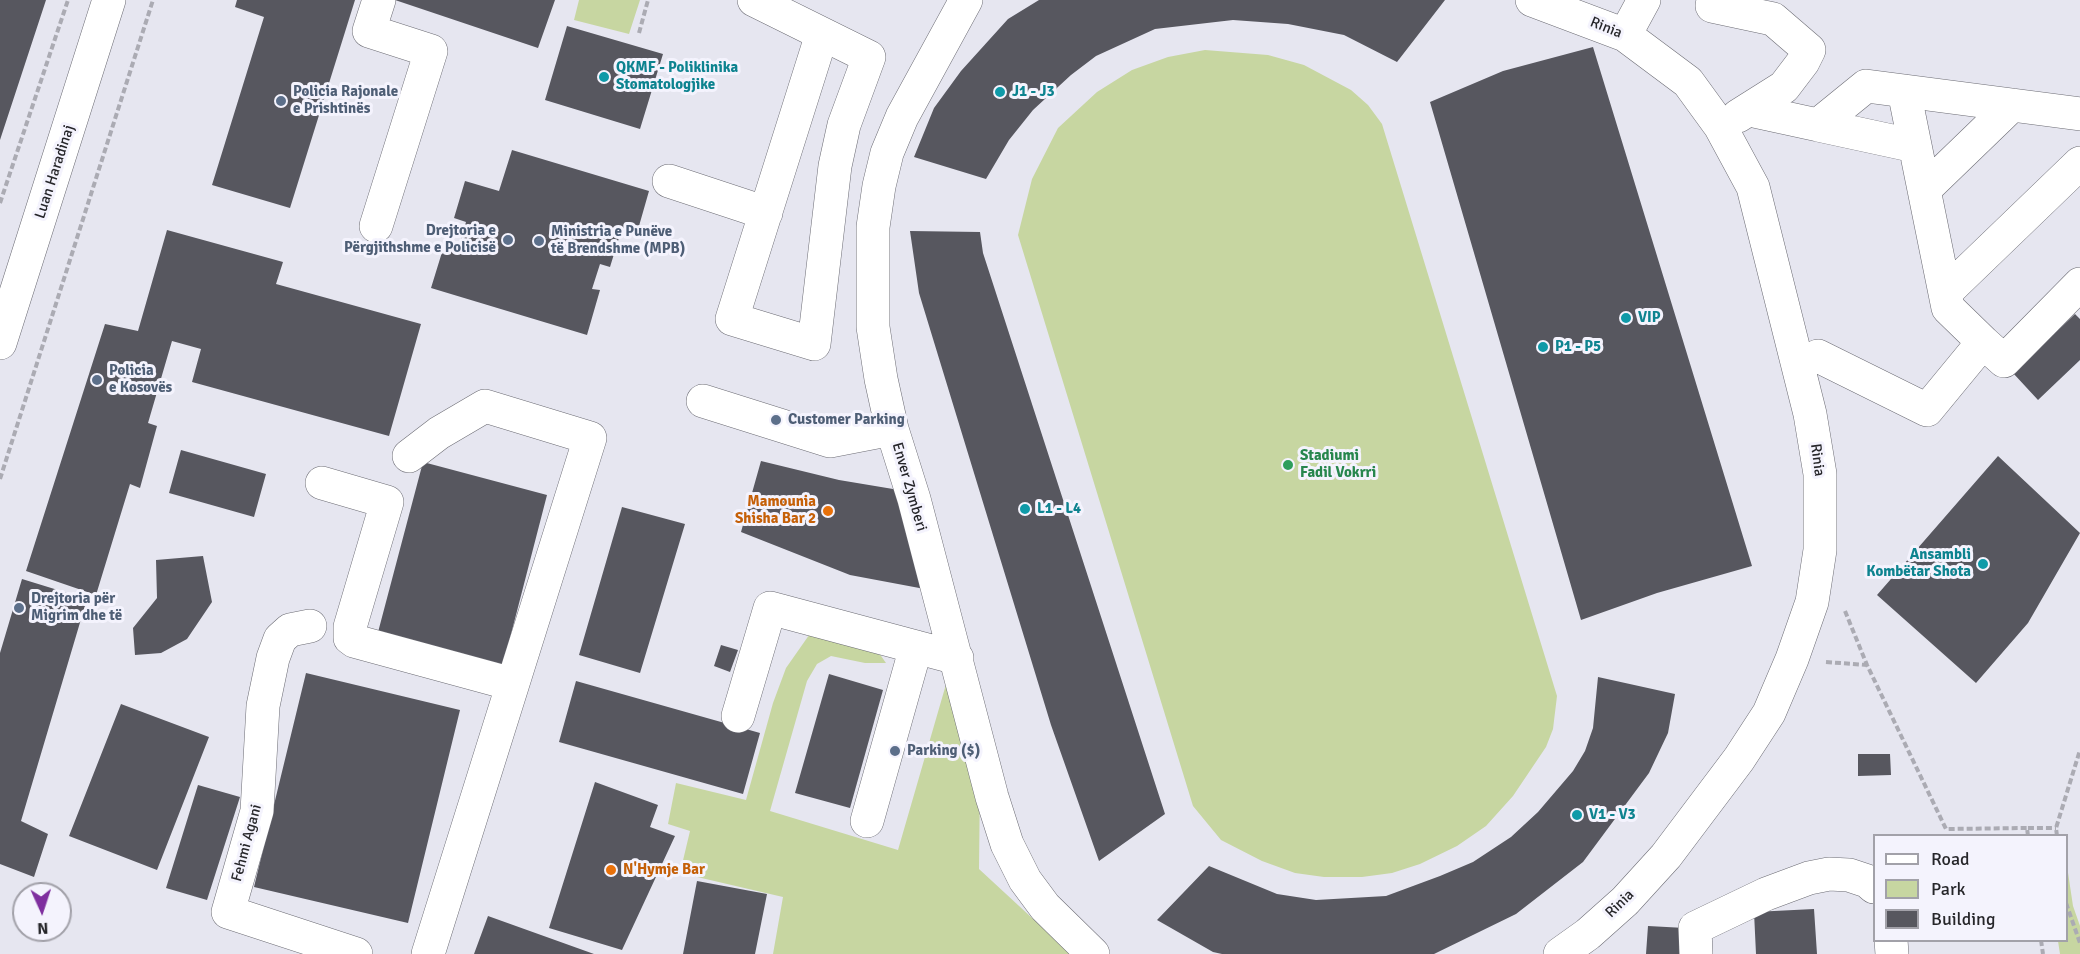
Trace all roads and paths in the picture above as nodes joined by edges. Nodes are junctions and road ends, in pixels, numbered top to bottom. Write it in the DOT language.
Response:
graph roads {
  1 [pos="68,0"];
  2 [pos="109,0"];
  3 [pos="153,0"];
  4 [pos="379,0"];
  5 [pos="648,0"];
  6 [pos="754,0"];
  7 [pos="966,0"];
  8 [pos="1532,0"];
  9 [pos="1644,0"];
  10 [pos="1713,0"];
  11 [pos="1761,8"];
  12 [pos="639,33"];
  13 [pos="822,34"];
  14 [pos="1625,35"];
  15 [pos="1904,91"];
  16 [pos="2012,105"];
  17 [pos="1749,110"];
  18 [pos="2080,114"];
  19 [pos="1818,125"];
  20 [pos="1720,126"];
  21 [pos="1915,147"];
  22 [pos="2080,163"];
  23 [pos="669,181"];
  24 [pos="1924,190"];
  25 [pos="0,203"];
  26 [pos="766,213"];
  27 [pos="376,226"];
  28 [pos="2080,284"];
  29 [pos="1945,293"];
  30 [pos="1983,342"];
  31 [pos="0,343"];
  32 [pos="1818,356"];
  33 [pos="703,401"];
  34 [pos="892,429"];
  35 [pos="410,456"];
  36 [pos="0,479"];
  37 [pos="322,483"];
  38 [pos="1842,602"];
  39 [pos="310,626"];
  40 [pos="916,647"];
  41 [pos="957,658"];
  42 [pos="512,684"];
  43 [pos="738,717"];
  44 [pos="2080,750"];
  45 [pos="867,821"];
  46 [pos="2027,828"];
  47 [pos="2056,828"];
  48 [pos="2028,834"];
  49 [pos="2056,834"];
  50 [pos="1873,886"];
  51 [pos="2068,906"];
  52 [pos="2080,943"];
  53 [pos="356,954"];
  54 [pos="428,954"];
  55 [pos="1093,954"];
  56 [pos="1560,954"];
  57 [pos="1696,954"];
  1 -- 25 [label="path"];
  2 -- 31 [label="street, Luan Haradinaj"];
  3 -- 36 [label="path"];
  4 -- 27 [label="street"];
  5 -- 12 [label="path"];
  6 -- 13 [label="street"];
  7 -- 34 [label="street, Enver Zymberi"];
  8 -- 14 [label="street, Rinia"];
  9 -- 14 [label="street"];
  10 -- 11 [label="street"];
  11 -- 17 [label="street"];
  13 -- 26 [label="street"];
  13 -- 26 [label="street"];
  14 -- 20 [label="street, Rinia"];
  15 -- 16 [label="street"];
  15 -- 19 [label="street"];
  15 -- 21 [label="street"];
  16 -- 18 [label="street"];
  16 -- 24 [label="street"];
  17 -- 19 [label="street"];
  17 -- 20 [label="street"];
  19 -- 21 [label="street"];
  20 -- 56 [label="street, Rinia"];
  21 -- 24 [label="street"];
  22 -- 29 [label="street"];
  23 -- 26 [label="street"];
  24 -- 29 [label="street"];
  28 -- 30 [label="street"];
  29 -- 30 [label="street"];
  30 -- 32 [label="street"];
  33 -- 34 [label="street"];
  34 -- 41 [label="street, Enver Zymberi"];
  35 -- 42 [label="street"];
  37 -- 42 [label="street"];
  38 -- 46 [label="path"];
  39 -- 53 [label="street, Fehmi Agani"];
  40 -- 41 [label="street"];
  40 -- 43 [label="street"];
  40 -- 45 [label="street"];
  41 -- 55 [label="street, Enver Zymberi"];
  42 -- 54 [label="street"];
  44 -- 47 [label="path"];
  46 -- 47 [label="path"];
  46 -- 48 [label="path"];
  47 -- 49 [label="path"];
  50 -- 57 [label="street"];
  51 -- 52 [label="path"];
}
